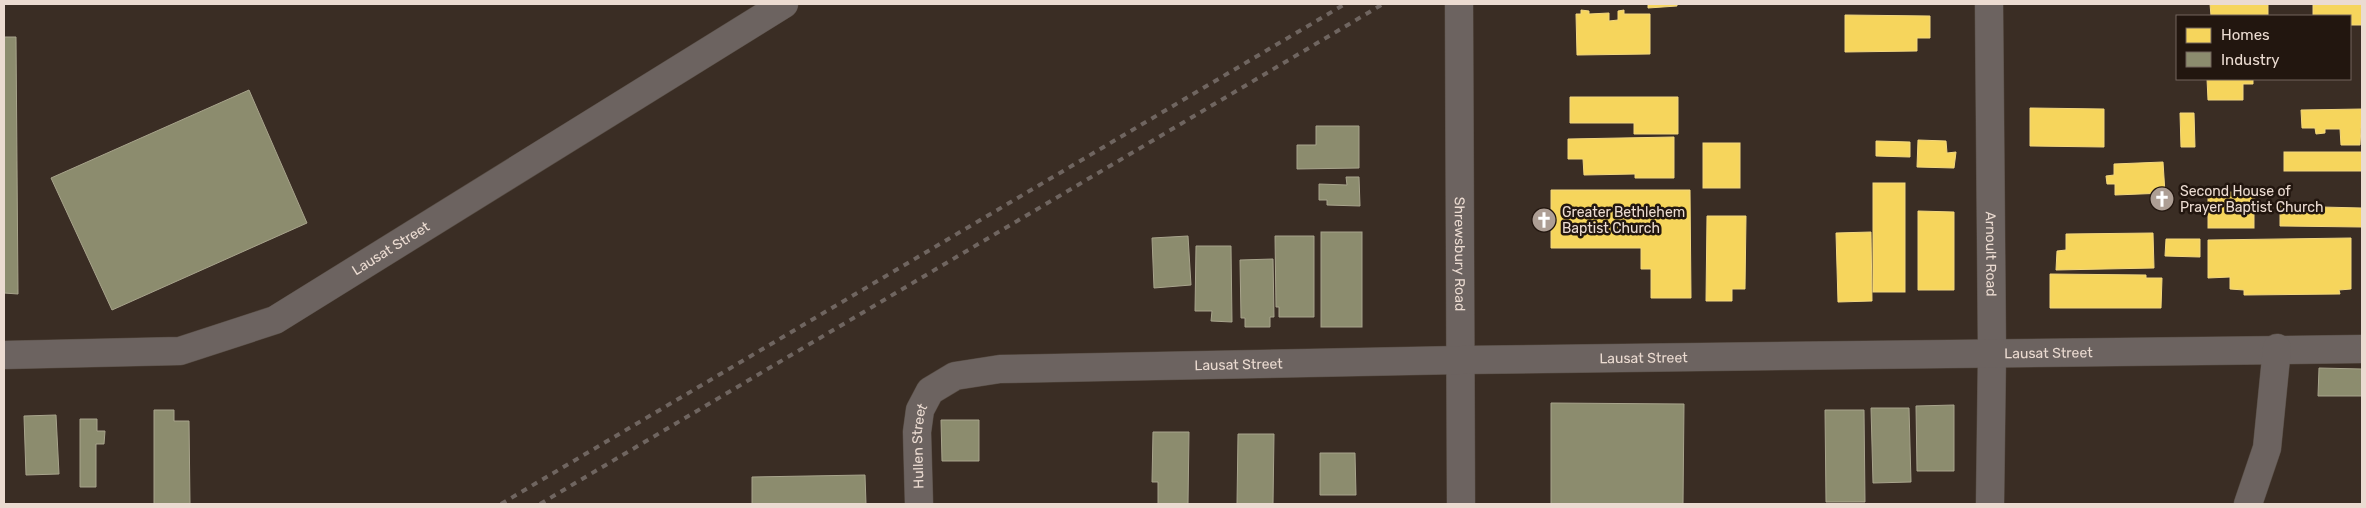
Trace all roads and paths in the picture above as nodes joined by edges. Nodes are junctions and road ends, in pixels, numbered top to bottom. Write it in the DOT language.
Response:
graph roads {
  1 [pos="784,4"];
  2 [pos="1459,4"];
  3 [pos="1989,4"];
  4 [pos="2277,348"];
  5 [pos="2362,349"];
  6 [pos="1992,353"];
  7 [pos="4,355"];
  8 [pos="1460,360"];
  9 [pos="930,391"];
  10 [pos="919,504"];
  11 [pos="1461,504"];
  12 [pos="1990,504"];
  13 [pos="2248,504"];
  1 -- 7 [label="street, Lausat Street"];
  2 -- 8 [label="street, Shrewsbury Road"];
  3 -- 6 [label="street, Arnoult Road"];
  4 -- 5 [label="street, Lausat Street"];
  4 -- 6 [label="street, Lausat Street"];
  4 -- 13 [label="street"];
  6 -- 8 [label="street, Lausat Street"];
  6 -- 12 [label="street, Arnoult Road"];
  8 -- 9 [label="street, Lausat Street"];
  8 -- 11 [label="street, Shrewsbury Road"];
  9 -- 10 [label="street, Hullen Street"];
}
